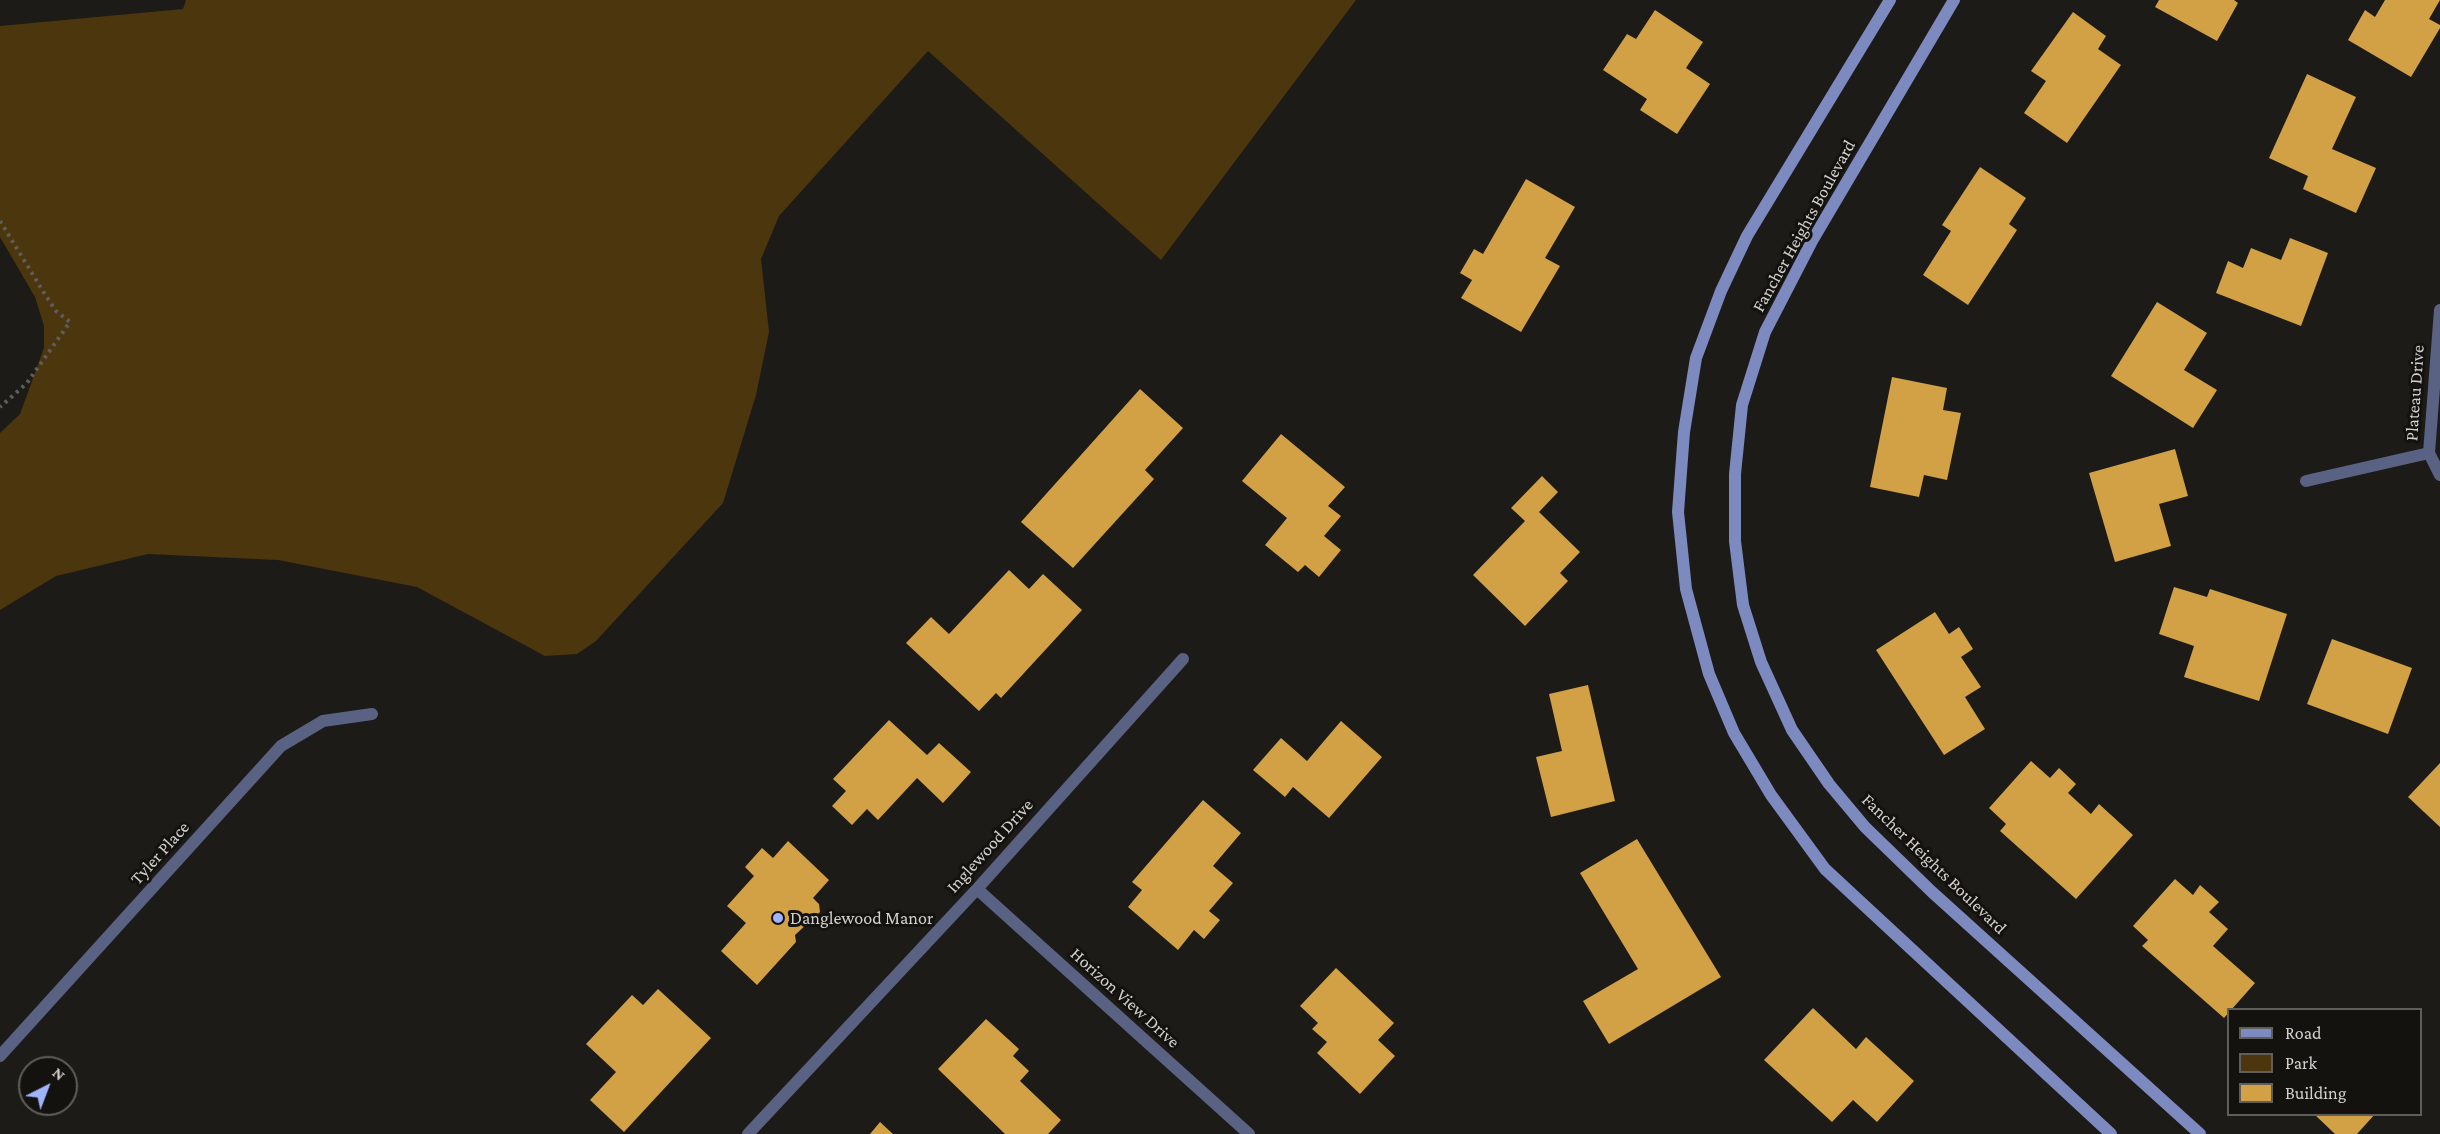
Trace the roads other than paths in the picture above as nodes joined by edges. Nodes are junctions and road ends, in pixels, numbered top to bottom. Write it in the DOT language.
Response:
graph roads {
  1 [pos="1890,0"];
  2 [pos="1954,0"];
  3 [pos="2440,310"];
  4 [pos="2429,453"];
  5 [pos="2440,475"];
  6 [pos="2306,481"];
  7 [pos="1183,659"];
  8 [pos="372,714"];
  9 [pos="977,889"];
  10 [pos="0,1056"];
  11 [pos="748,1134"];
  12 [pos="1249,1134"];
  13 [pos="2111,1134"];
  14 [pos="2200,1134"];
  1 -- 13 [label="street"];
  2 -- 14 [label="street, Fancher Heights Boulevard"];
  3 -- 4 [label="street, Plateau Drive"];
  4 -- 5 [label="street, Plateau Drive"];
  4 -- 6 [label="street"];
  7 -- 9 [label="street, Inglewood Drive"];
  8 -- 10 [label="street, Tyler Place"];
  9 -- 11 [label="street, Inglewood Drive"];
  9 -- 12 [label="street, Horizon View Drive"];
}
